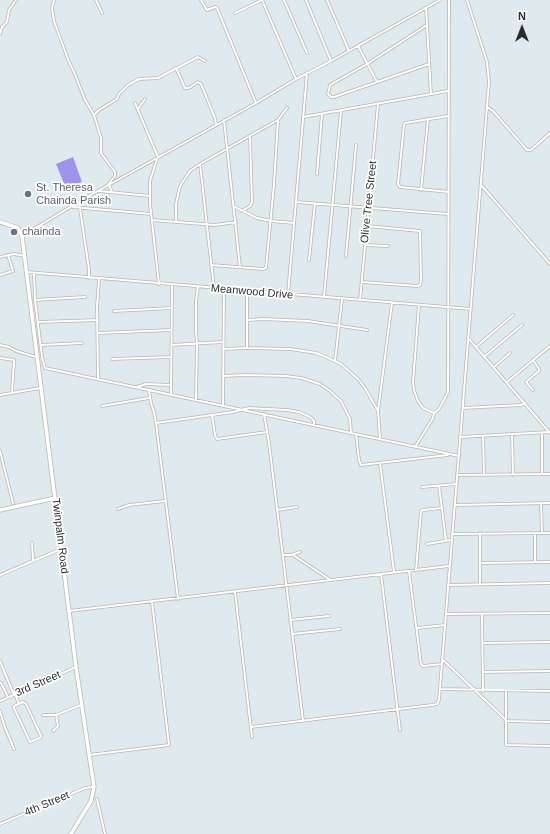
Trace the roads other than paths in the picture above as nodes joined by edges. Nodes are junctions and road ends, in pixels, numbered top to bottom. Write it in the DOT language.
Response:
graph roads {
  1 [pos="16,0"];
  2 [pos="54,0"];
  3 [pos="96,0"];
  4 [pos="201,0"];
  5 [pos="262,0"];
  6 [pos="284,0"];
  7 [pos="306,0"];
  8 [pos="327,0"];
  9 [pos="440,0"];
  10 [pos="448,0"];
  11 [pos="467,0"];
  12 [pos="426,8"];
  13 [pos="235,13"];
  14 [pos="102,14"];
  15 [pos="427,25"];
  16 [pos="0,34"];
  17 [pos="358,46"];
  18 [pos="348,51"];
  19 [pos="307,53"];
  20 [pos="205,61"];
  21 [pos="331,61"];
  22 [pos="367,64"];
  23 [pos="429,64"];
  24 [pos="176,68"];
  25 [pos="307,73"];
  26 [pos="296,79"];
  27 [pos="377,82"];
  28 [pos="448,91"];
  29 [pos="431,94"];
  30 [pos="145,99"];
  31 [pos="135,103"];
  32 [pos="256,103"];
  33 [pos="378,104"];
  34 [pos="487,107"];
  35 [pos="287,108"];
  36 [pos="138,110"];
  37 [pos="341,111"];
  38 [pos="322,114"];
  39 [pos="94,115"];
  40 [pos="448,116"];
  41 [pos="303,117"];
  42 [pos="224,120"];
  43 [pos="278,120"];
  44 [pos="428,120"];
  45 [pos="216,125"];
  46 [pos="550,133"];
  47 [pos="250,136"];
  48 [pos="356,145"];
  49 [pos="227,149"];
  50 [pos="158,157"];
  51 [pos="200,164"];
  52 [pos="317,174"];
  53 [pos="481,184"];
  54 [pos="108,186"];
  55 [pos="421,190"];
  56 [pos="98,191"];
  57 [pos="112,192"];
  58 [pos="448,192"];
  59 [pos="150,196"];
  60 [pos="79,202"];
  61 [pos="296,202"];
  62 [pos="315,203"];
  63 [pos="333,204"];
  64 [pos="234,206"];
  65 [pos="351,206"];
  66 [pos="72,207"];
  67 [pos="79,208"];
  68 [pos="369,208"];
  69 [pos="242,211"];
  70 [pos="151,214"];
  71 [pos="448,214"];
  72 [pos="152,220"];
  73 [pos="270,221"];
  74 [pos="0,222"];
  75 [pos="176,222"];
  76 [pos="236,222"];
  77 [pos="294,223"];
  78 [pos="206,225"];
  79 [pos="367,226"];
  80 [pos="22,234"];
  81 [pos="365,245"];
  82 [pos="388,246"];
  83 [pos="8,255"];
  84 [pos="25,256"];
  85 [pos="346,256"];
  86 [pos="0,257"];
  87 [pos="309,260"];
  88 [pos="550,264"];
  89 [pos="211,265"];
  90 [pos="240,267"];
  91 [pos="34,273"];
  92 [pos="27,274"];
  93 [pos="0,276"];
  94 [pos="89,278"];
  95 [pos="99,279"];
  96 [pos="362,282"];
  97 [pos="159,284"];
  98 [pos="172,285"];
  99 [pos="198,287"];
  100 [pos="214,288"];
  101 [pos="224,289"];
  102 [pos="247,291"];
  103 [pos="288,294"];
  104 [pos="84,297"];
  105 [pos="324,297"];
  106 [pos="342,299"];
  107 [pos="35,300"];
  108 [pos="360,300"];
  109 [pos="392,303"];
  110 [pos="419,305"];
  111 [pos="448,307"];
  112 [pos="172,308"];
  113 [pos="471,309"];
  114 [pos="114,311"];
  115 [pos="513,315"];
  116 [pos="98,320"];
  117 [pos="247,320"];
  118 [pos="38,322"];
  119 [pos="522,325"];
  120 [pos="339,326"];
  121 [pos="171,330"];
  122 [pos="367,330"];
  123 [pos="98,333"];
  124 [pos="468,338"];
  125 [pos="224,342"];
  126 [pos="82,343"];
  127 [pos="197,344"];
  128 [pos="0,345"];
  129 [pos="41,345"];
  130 [pos="171,345"];
  131 [pos="550,346"];
  132 [pos="476,347"];
  133 [pos="246,348"];
  134 [pos="224,349"];
  135 [pos="510,353"];
  136 [pos="484,356"];
  137 [pos="38,357"];
  138 [pos="172,357"];
  139 [pos="0,358"];
  140 [pos="112,359"];
  141 [pos="533,360"];
  142 [pos="334,361"];
  143 [pos="494,367"];
  144 [pos="223,376"];
  145 [pos="98,379"];
  146 [pos="507,382"];
  147 [pos="171,385"];
  148 [pos="42,387"];
  149 [pos="137,387"];
  150 [pos="149,390"];
  151 [pos="533,390"];
  152 [pos="12,392"];
  153 [pos="171,394"];
  154 [pos="0,395"];
  155 [pos="149,398"];
  156 [pos="196,400"];
  157 [pos="525,403"];
  158 [pos="223,405"];
  159 [pos="102,406"];
  160 [pos="463,408"];
  161 [pos="241,410"];
  162 [pos="378,411"];
  163 [pos="434,413"];
  164 [pos="264,414"];
  165 [pos="212,415"];
  166 [pos="156,423"];
  167 [pos="314,425"];
  168 [pos="267,432"];
  169 [pos="351,433"];
  170 [pos="542,433"];
  171 [pos="550,433"];
  172 [pos="356,434"];
  173 [pos="512,434"];
  174 [pos="483,436"];
  175 [pos="460,437"];
  176 [pos="380,440"];
  177 [pos="415,447"];
  178 [pos="0,451"];
  179 [pos="452,455"];
  180 [pos="459,456"];
  181 [pos="380,463"];
  182 [pos="542,474"];
  183 [pos="550,474"];
  184 [pos="457,475"];
  185 [pos="484,475"];
  186 [pos="513,475"];
  187 [pos="456,484"];
  188 [pos="439,486"];
  189 [pos="422,487"];
  190 [pos="55,498"];
  191 [pos="165,501"];
  192 [pos="12,503"];
  193 [pos="550,503"];
  194 [pos="542,504"];
  195 [pos="455,505"];
  196 [pos="297,507"];
  197 [pos="118,508"];
  198 [pos="442,508"];
  199 [pos="0,510"];
  200 [pos="277,510"];
  201 [pos="480,533"];
  202 [pos="535,533"];
  203 [pos="542,533"];
  204 [pos="550,533"];
  205 [pos="452,534"];
  206 [pos="452,540"];
  207 [pos="446,541"];
  208 [pos="32,543"];
  209 [pos="427,544"];
  210 [pos="61,549"];
  211 [pos="300,552"];
  212 [pos="283,555"];
  213 [pos="293,555"];
  214 [pos="34,560"];
  215 [pos="535,562"];
  216 [pos="550,562"];
  217 [pos="480,563"];
  218 [pos="450,566"];
  219 [pos="416,570"];
  220 [pos="409,571"];
  221 [pos="394,572"];
  222 [pos="381,574"];
  223 [pos="0,575"];
  224 [pos="330,580"];
  225 [pos="480,584"];
  226 [pos="550,584"];
  227 [pos="448,585"];
  228 [pos="286,586"];
  229 [pos="235,592"];
  230 [pos="178,599"];
  231 [pos="152,602"];
  232 [pos="69,611"];
  233 [pos="550,613"];
  234 [pos="446,614"];
  235 [pos="482,614"];
  236 [pos="329,616"];
  237 [pos="290,620"];
  238 [pos="445,625"];
  239 [pos="417,628"];
  240 [pos="340,629"];
  241 [pos="292,634"];
  242 [pos="550,642"];
  243 [pos="483,643"];
  244 [pos="442,659"];
  245 [pos="0,661"];
  246 [pos="442,664"];
  247 [pos="76,667"];
  248 [pos="550,671"];
  249 [pos="483,672"];
  250 [pos="1,683"];
  251 [pos="440,689"];
  252 [pos="475,691"];
  253 [pos="483,691"];
  254 [pos="506,691"];
  255 [pos="550,691"];
  256 [pos="15,694"];
  257 [pos="8,697"];
  258 [pos="0,701"];
  259 [pos="19,704"];
  260 [pos="81,705"];
  261 [pos="397,709"];
  262 [pos="0,710"];
  263 [pos="56,715"];
  264 [pos="43,716"];
  265 [pos="302,721"];
  266 [pos="506,721"];
  267 [pos="550,722"];
  268 [pos="251,727"];
  269 [pos="400,730"];
  270 [pos="53,731"];
  271 [pos="252,737"];
  272 [pos="550,746"];
  273 [pos="14,749"];
  274 [pos="88,756"];
  275 [pos="94,787"];
  276 [pos="97,800"];
  277 [pos="0,824"];
  278 [pos="71,834"];
  279 [pos="104,834"];
  1 -- 16 [label="street"];
  2 -- 39 [label="street"];
  3 -- 14 [label="street"];
  4 -- 32 [label="street"];
  5 -- 13 [label="street"];
  5 -- 26 [label="street"];
  6 -- 19 [label="street"];
  7 -- 21 [label="street"];
  8 -- 18 [label="street"];
  9 -- 12 [label="street"];
  10 -- 28 [label="street"];
  11 -- 34 [label="street"];
  12 -- 15 [label="street"];
  12 -- 17 [label="street"];
  15 -- 22 [label="street"];
  15 -- 23 [label="street"];
  17 -- 18 [label="street"];
  17 -- 22 [label="street"];
  18 -- 21 [label="street"];
  20 -- 24 [label="street"];
  21 -- 25 [label="street"];
  22 -- 27 [label="street"];
  22 -- 27 [label="street"];
  23 -- 27 [label="street"];
  23 -- 29 [label="street"];
  24 -- 39 [label="street"];
  24 -- 45 [label="street"];
  25 -- 26 [label="street"];
  25 -- 41 [label="street"];
  26 -- 32 [label="street"];
  28 -- 29 [label="street"];
  28 -- 40 [label="street"];
  29 -- 33 [label="street"];
  30 -- 36 [label="street"];
  31 -- 36 [label="street"];
  32 -- 42 [label="street"];
  33 -- 37 [label="street"];
  33 -- 68 [label="street, Olive Tree Street"];
  34 -- 46 [label="street"];
  34 -- 53 [label="street"];
  35 -- 43 [label="street"];
  36 -- 50 [label="street"];
  37 -- 38 [label="street"];
  37 -- 63 [label="street"];
  38 -- 41 [label="street"];
  38 -- 52 [label="street"];
  39 -- 54 [label="street"];
  40 -- 44 [label="street"];
  40 -- 58 [label="street"];
  41 -- 61 [label="street"];
  42 -- 45 [label="street"];
  42 -- 49 [label="street"];
  43 -- 47 [label="street"];
  43 -- 73 [label="street"];
  44 -- 55 [label="street"];
  44 -- 55 [label="street"];
  45 -- 50 [label="street"];
  47 -- 49 [label="street"];
  47 -- 69 [label="street"];
  48 -- 65 [label="street"];
  49 -- 51 [label="street"];
  49 -- 64 [label="street"];
  50 -- 54 [label="street"];
  50 -- 59 [label="street"];
  51 -- 75 [label="street"];
  51 -- 78 [label="street"];
  53 -- 88 [label="street"];
  53 -- 113 [label="street"];
  54 -- 56 [label="street"];
  54 -- 57 [label="street"];
  55 -- 58 [label="street"];
  56 -- 57 [label="street"];
  56 -- 60 [label="street"];
  57 -- 59 [label="street"];
  58 -- 71 [label="street"];
  59 -- 70 [label="street"];
  60 -- 66 [label="street"];
  60 -- 67 [label="street"];
  61 -- 62 [label="street"];
  61 -- 77 [label="street"];
  62 -- 63 [label="street"];
  62 -- 87 [label="street"];
  63 -- 65 [label="street"];
  63 -- 105 [label="street"];
  64 -- 69 [label="street"];
  64 -- 76 [label="street"];
  65 -- 68 [label="street"];
  65 -- 85 [label="street"];
  66 -- 67 [label="street"];
  66 -- 80 [label="street"];
  67 -- 70 [label="street"];
  67 -- 94 [label="street"];
  68 -- 71 [label="street"];
  68 -- 79 [label="street, Olive Tree Street"];
  69 -- 73 [label="street"];
  70 -- 72 [label="street"];
  71 -- 111 [label="street"];
  72 -- 75 [label="street"];
  72 -- 97 [label="street"];
  73 -- 77 [label="street"];
  73 -- 90 [label="street"];
  74 -- 80 [label="main road"];
  75 -- 78 [label="street"];
  76 -- 78 [label="street"];
  76 -- 90 [label="street"];
  77 -- 103 [label="street"];
  78 -- 89 [label="street"];
  79 -- 81 [label="street, Olive Tree Street"];
  79 -- 96 [label="street"];
  80 -- 84 [label="main road, Twinpalm Road"];
  81 -- 82 [label="street"];
  81 -- 96 [label="street, Olive Tree Street"];
  83 -- 84 [label="street"];
  83 -- 86 [label="street"];
  83 -- 93 [label="street"];
  84 -- 92 [label="main road, Twinpalm Road"];
  89 -- 90 [label="street"];
  89 -- 100 [label="street"];
  91 -- 92 [label="street, Meanwood Drive"];
  91 -- 94 [label="street, Meanwood Drive"];
  91 -- 107 [label="street"];
  92 -- 137 [label="main road, Twinpalm Road"];
  94 -- 95 [label="street, Meanwood Drive"];
  95 -- 97 [label="street, Meanwood Drive"];
  95 -- 116 [label="street"];
  96 -- 108 [label="street, Olive Tree Street"];
  97 -- 98 [label="street, Meanwood Drive"];
  98 -- 99 [label="street, Meanwood Drive"];
  98 -- 112 [label="street"];
  99 -- 100 [label="street, Meanwood Drive"];
  99 -- 127 [label="street"];
  100 -- 101 [label="street, Meanwood Drive"];
  101 -- 102 [label="street, Meanwood Drive"];
  101 -- 125 [label="street"];
  102 -- 103 [label="street, Meanwood Drive"];
  102 -- 117 [label="street"];
  103 -- 105 [label="street, Meanwood Drive"];
  104 -- 107 [label="street"];
  105 -- 106 [label="street, Meanwood Drive"];
  106 -- 108 [label="street, Meanwood Drive"];
  106 -- 120 [label="street"];
  107 -- 118 [label="street"];
  108 -- 109 [label="street, Meanwood Drive"];
  109 -- 110 [label="street, Meanwood Drive"];
  109 -- 162 [label="street"];
  110 -- 111 [label="street, Meanwood Drive"];
  110 -- 163 [label="street"];
  111 -- 113 [label="street, Meanwood Drive"];
  111 -- 163 [label="street"];
  112 -- 114 [label="street"];
  112 -- 121 [label="street"];
  113 -- 124 [label="street"];
  115 -- 132 [label="street"];
  116 -- 118 [label="street"];
  116 -- 123 [label="street"];
  117 -- 120 [label="street"];
  117 -- 133 [label="street"];
  118 -- 129 [label="street"];
  119 -- 136 [label="street"];
  120 -- 122 [label="street"];
  120 -- 142 [label="street"];
  121 -- 123 [label="street"];
  121 -- 130 [label="street"];
  123 -- 145 [label="street"];
  124 -- 132 [label="street"];
  124 -- 160 [label="street"];
  125 -- 127 [label="street"];
  125 -- 134 [label="street"];
  126 -- 129 [label="street"];
  127 -- 130 [label="street"];
  127 -- 156 [label="street"];
  128 -- 137 [label="street"];
  129 -- 145 [label="street"];
  130 -- 138 [label="street"];
  131 -- 141 [label="street"];
  132 -- 136 [label="street"];
  133 -- 134 [label="street"];
  133 -- 142 [label="street"];
  134 -- 144 [label="street"];
  135 -- 143 [label="street"];
  136 -- 143 [label="street"];
  137 -- 148 [label="main road, Twinpalm Road"];
  138 -- 140 [label="street"];
  138 -- 147 [label="street"];
  139 -- 152 [label="street"];
  141 -- 146 [label="street"];
  141 -- 151 [label="street"];
  142 -- 162 [label="street"];
  143 -- 146 [label="street"];
  144 -- 158 [label="street"];
  144 -- 169 [label="street"];
  145 -- 149 [label="street"];
  146 -- 157 [label="street"];
  147 -- 149 [label="street"];
  147 -- 153 [label="street"];
  148 -- 152 [label="street"];
  148 -- 190 [label="main road, Twinpalm Road"];
  149 -- 150 [label="street"];
  150 -- 153 [label="street"];
  150 -- 155 [label="street"];
  152 -- 154 [label="street"];
  153 -- 156 [label="street"];
  155 -- 159 [label="street"];
  155 -- 166 [label="street"];
  156 -- 158 [label="street"];
  157 -- 160 [label="street"];
  157 -- 171 [label="street"];
  158 -- 161 [label="street"];
  160 -- 175 [label="street"];
  161 -- 164 [label="street"];
  161 -- 165 [label="street"];
  161 -- 167 [label="street"];
  162 -- 176 [label="street"];
  163 -- 177 [label="street"];
  164 -- 167 [label="street"];
  164 -- 168 [label="street"];
  165 -- 166 [label="street"];
  165 -- 168 [label="street"];
  166 -- 191 [label="street"];
  167 -- 169 [label="street"];
  168 -- 200 [label="street"];
  169 -- 172 [label="street"];
  170 -- 171 [label="street"];
  170 -- 173 [label="street"];
  170 -- 182 [label="street"];
  172 -- 176 [label="street"];
  172 -- 181 [label="street"];
  173 -- 174 [label="street"];
  173 -- 186 [label="street"];
  174 -- 175 [label="street"];
  174 -- 185 [label="street"];
  175 -- 180 [label="street"];
  176 -- 177 [label="street"];
  177 -- 179 [label="street"];
  178 -- 192 [label="street"];
  179 -- 180 [label="street"];
  179 -- 181 [label="street"];
  180 -- 184 [label="street"];
  181 -- 221 [label="street"];
  182 -- 183 [label="street"];
  182 -- 186 [label="street"];
  184 -- 185 [label="street"];
  184 -- 187 [label="street"];
  185 -- 186 [label="street"];
  187 -- 188 [label="street"];
  187 -- 195 [label="street"];
  188 -- 189 [label="street"];
  188 -- 198 [label="street"];
  190 -- 199 [label="main road"];
  190 -- 210 [label="main road, Twinpalm Road"];
  191 -- 197 [label="street"];
  191 -- 230 [label="street"];
  193 -- 194 [label="street"];
  194 -- 195 [label="street"];
  194 -- 203 [label="street"];
  195 -- 205 [label="street"];
  196 -- 200 [label="street"];
  198 -- 207 [label="street"];
  198 -- 219 [label="street"];
  200 -- 212 [label="street"];
  201 -- 202 [label="street"];
  201 -- 205 [label="street"];
  201 -- 217 [label="street"];
  202 -- 203 [label="street"];
  202 -- 215 [label="street"];
  203 -- 204 [label="street"];
  205 -- 206 [label="street"];
  206 -- 207 [label="street"];
  206 -- 218 [label="street"];
  207 -- 209 [label="street"];
  208 -- 214 [label="street"];
  210 -- 214 [label="street"];
  210 -- 232 [label="main road, Twinpalm Road"];
  211 -- 213 [label="street"];
  212 -- 213 [label="street"];
  212 -- 228 [label="street"];
  213 -- 224 [label="street"];
  214 -- 223 [label="street"];
  215 -- 216 [label="street"];
  215 -- 217 [label="street"];
  217 -- 225 [label="street"];
  218 -- 219 [label="street"];
  218 -- 227 [label="street"];
  219 -- 220 [label="street"];
  220 -- 221 [label="street"];
  220 -- 239 [label="street"];
  221 -- 222 [label="street"];
  222 -- 224 [label="street"];
  222 -- 261 [label="street"];
  224 -- 228 [label="street"];
  225 -- 226 [label="street"];
  225 -- 227 [label="street"];
  227 -- 234 [label="street"];
  228 -- 229 [label="street"];
  228 -- 237 [label="street"];
  229 -- 230 [label="street"];
  229 -- 268 [label="street"];
  230 -- 231 [label="street"];
  231 -- 232 [label="street"];
  231 -- 274 [label="street"];
  232 -- 247 [label="main road, Twinpalm Road"];
  233 -- 235 [label="street"];
  234 -- 235 [label="street"];
  234 -- 238 [label="street"];
  235 -- 243 [label="street"];
  236 -- 237 [label="street"];
  237 -- 241 [label="street"];
  238 -- 239 [label="street"];
  238 -- 244 [label="street"];
  239 -- 246 [label="street"];
  240 -- 241 [label="street"];
  241 -- 265 [label="street"];
  242 -- 243 [label="street"];
  243 -- 249 [label="street"];
  244 -- 246 [label="street"];
  244 -- 252 [label="street"];
  245 -- 256 [label="street"];
  246 -- 251 [label="street"];
  247 -- 256 [label="street, 3rd Street"];
  247 -- 260 [label="main road, Twinpalm Road"];
  248 -- 249 [label="street"];
  249 -- 253 [label="street"];
  250 -- 257 [label="street"];
  251 -- 252 [label="street"];
  251 -- 261 [label="street"];
  252 -- 253 [label="street"];
  252 -- 266 [label="street"];
  253 -- 254 [label="street"];
  254 -- 255 [label="street"];
  254 -- 266 [label="street"];
  256 -- 257 [label="street, 3rd Street"];
  256 -- 259 [label="street"];
  257 -- 258 [label="street, 3rd Street"];
  259 -- 259 [label="street"];
  260 -- 263 [label="street"];
  260 -- 274 [label="main road, Twinpalm Road"];
  261 -- 265 [label="street"];
  261 -- 269 [label="street"];
  262 -- 273 [label="street"];
  263 -- 264 [label="street"];
  263 -- 270 [label="street"];
  265 -- 268 [label="street"];
  266 -- 267 [label="street"];
  266 -- 272 [label="street"];
  268 -- 271 [label="street"];
  274 -- 275 [label="main road, Twinpalm Road"];
  275 -- 277 [label="street, 4th Street"];
  275 -- 278 [label="main road, Twinpalm Road"];
  276 -- 279 [label="street"];
}
